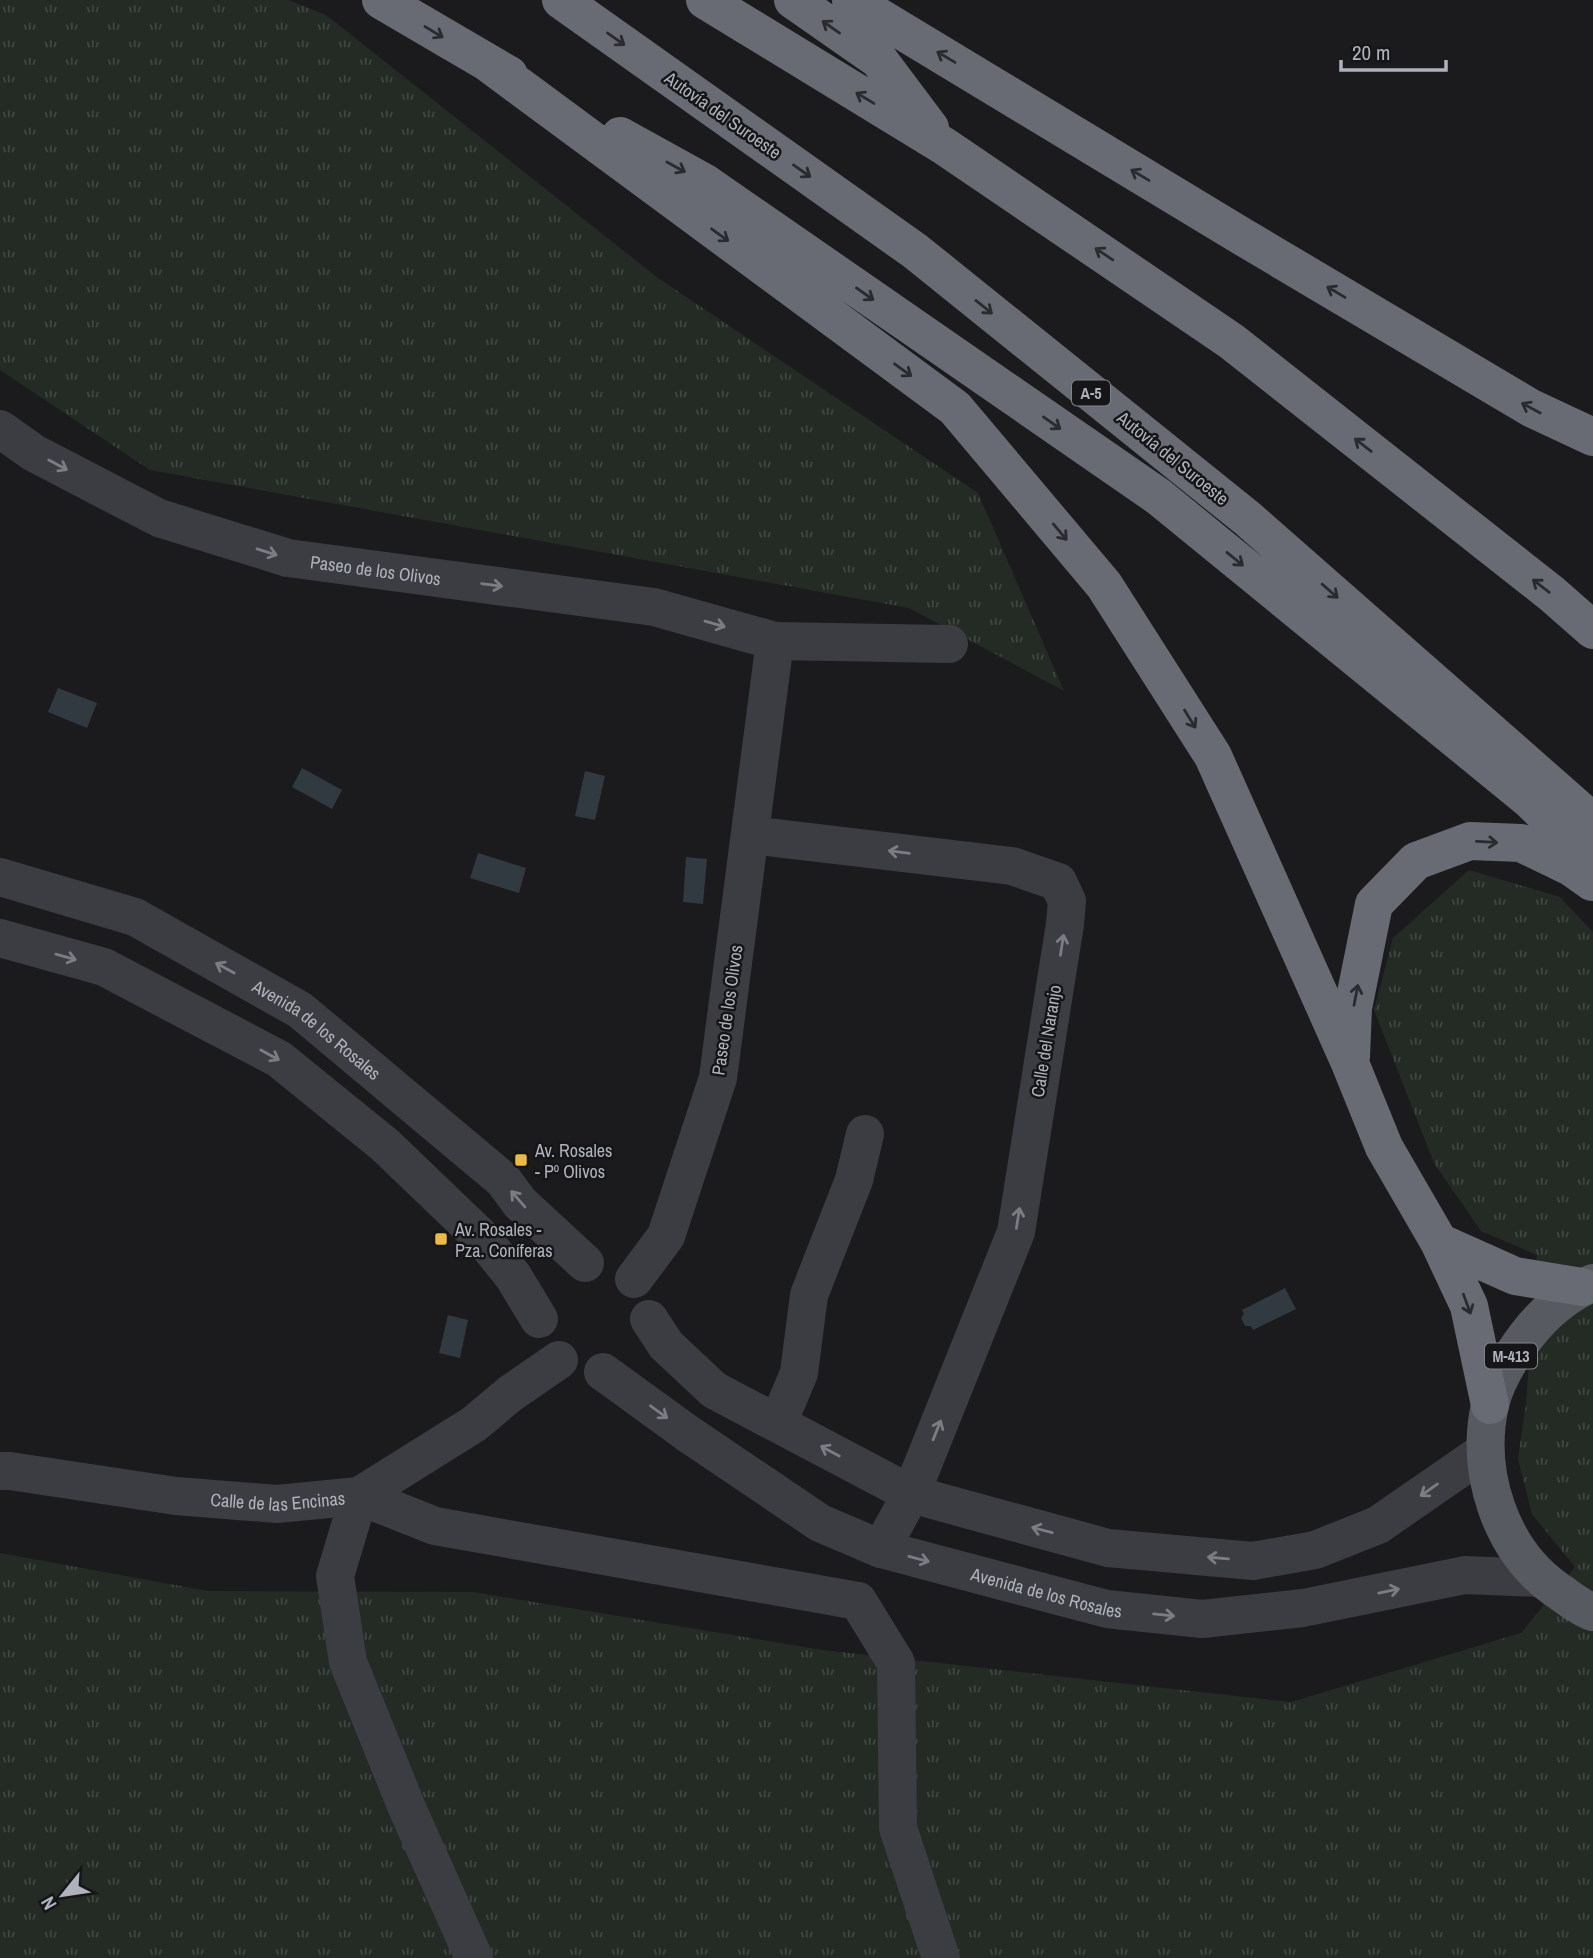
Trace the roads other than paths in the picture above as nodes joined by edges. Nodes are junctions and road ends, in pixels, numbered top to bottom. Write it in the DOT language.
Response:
graph roads {
  1 [pos="381,0"];
  2 [pos="561,0"];
  3 [pos="705,0"];
  4 [pos="793,0"];
  5 [pos="851,0"];
  6 [pos="488,63"];
  7 [pos="944,146"];
  8 [pos="0,429"];
  9 [pos="1593,437"];
  10 [pos="1593,630"];
  11 [pos="775,640"];
  12 [pos="949,644"];
  13 [pos="1593,822"];
  14 [pos="750,835"];
  15 [pos="1593,863"];
  16 [pos="0,877"];
  17 [pos="1593,883"];
  18 [pos="0,938"];
  19 [pos="1350,1063"];
  20 [pos="864,1133"];
  21 [pos="1439,1242"];
  22 [pos="585,1263"];
  23 [pos="634,1279"];
  24 [pos="1588,1285"];
  25 [pos="539,1319"];
  26 [pos="649,1319"];
  27 [pos="559,1360"];
  28 [pos="603,1372"];
  29 [pos="1490,1405"];
  30 [pos="778,1423"];
  31 [pos="1485,1451"];
  32 [pos="0,1471"];
  33 [pos="911,1494"];
  34 [pos="359,1496"];
  35 [pos="881,1549"];
  36 [pos="1541,1578"];
  37 [pos="1593,1612"];
  38 [pos="474,1958"];
  39 [pos="941,1958"];
  1 -- 6 [label="highway, one-way"];
  2 -- 13 [label="highway, Autovía del Suroeste / A-5, one-way"];
  7 -- 3 [label="highway, one-way"];
  7 -- 4 [label="highway, one-way"];
  9 -- 5 [label="highway, one-way"];
  6 -- 15 [label="highway, one-way"];
  6 -- 19 [label="highway, one-way"];
  10 -- 7 [label="highway, one-way"];
  8 -- 11 [label="street, Paseo de los Olivos, one-way"];
  11 -- 12 [label="street, Paseo de los Olivos"];
  11 -- 14 [label="street, Paseo de los Olivos"];
  14 -- 23 [label="street, Paseo de los Olivos"];
  33 -- 14 [label="street, Calle del Naranjo, one-way"];
  22 -- 16 [label="street, Avenida de los Rosales, one-way"];
  19 -- 17 [label="highway, one-way"];
  18 -- 25 [label="street, one-way"];
  19 -- 21 [label="highway"];
  20 -- 30 [label="street"];
  21 -- 24 [label="highway"];
  21 -- 29 [label="highway, one-way"];
  22 -- 23 [label="street"];
  22 -- 25 [label="street"];
  23 -- 26 [label="street"];
  24 -- 29 [label="main road, M-413"];
  25 -- 27 [label="street"];
  26 -- 28 [label="street"];
  26 -- 30 [label="street"];
  27 -- 28 [label="street"];
  27 -- 34 [label="street, Calle de las Encinas"];
  28 -- 35 [label="street, Avenida de los Rosales, one-way"];
  29 -- 31 [label="main road, M-413"];
  33 -- 30 [label="street, one-way"];
  31 -- 33 [label="street, one-way"];
  31 -- 36 [label="main road, M-413"];
  32 -- 34 [label="street, Calle de las Encinas"];
  33 -- 35 [label="street, Calle del Naranjo"];
  34 -- 38 [label="street"];
  34 -- 39 [label="street"];
  35 -- 36 [label="street, Avenida de los Rosales, one-way"];
  36 -- 37 [label="main road, M-413"];
}
